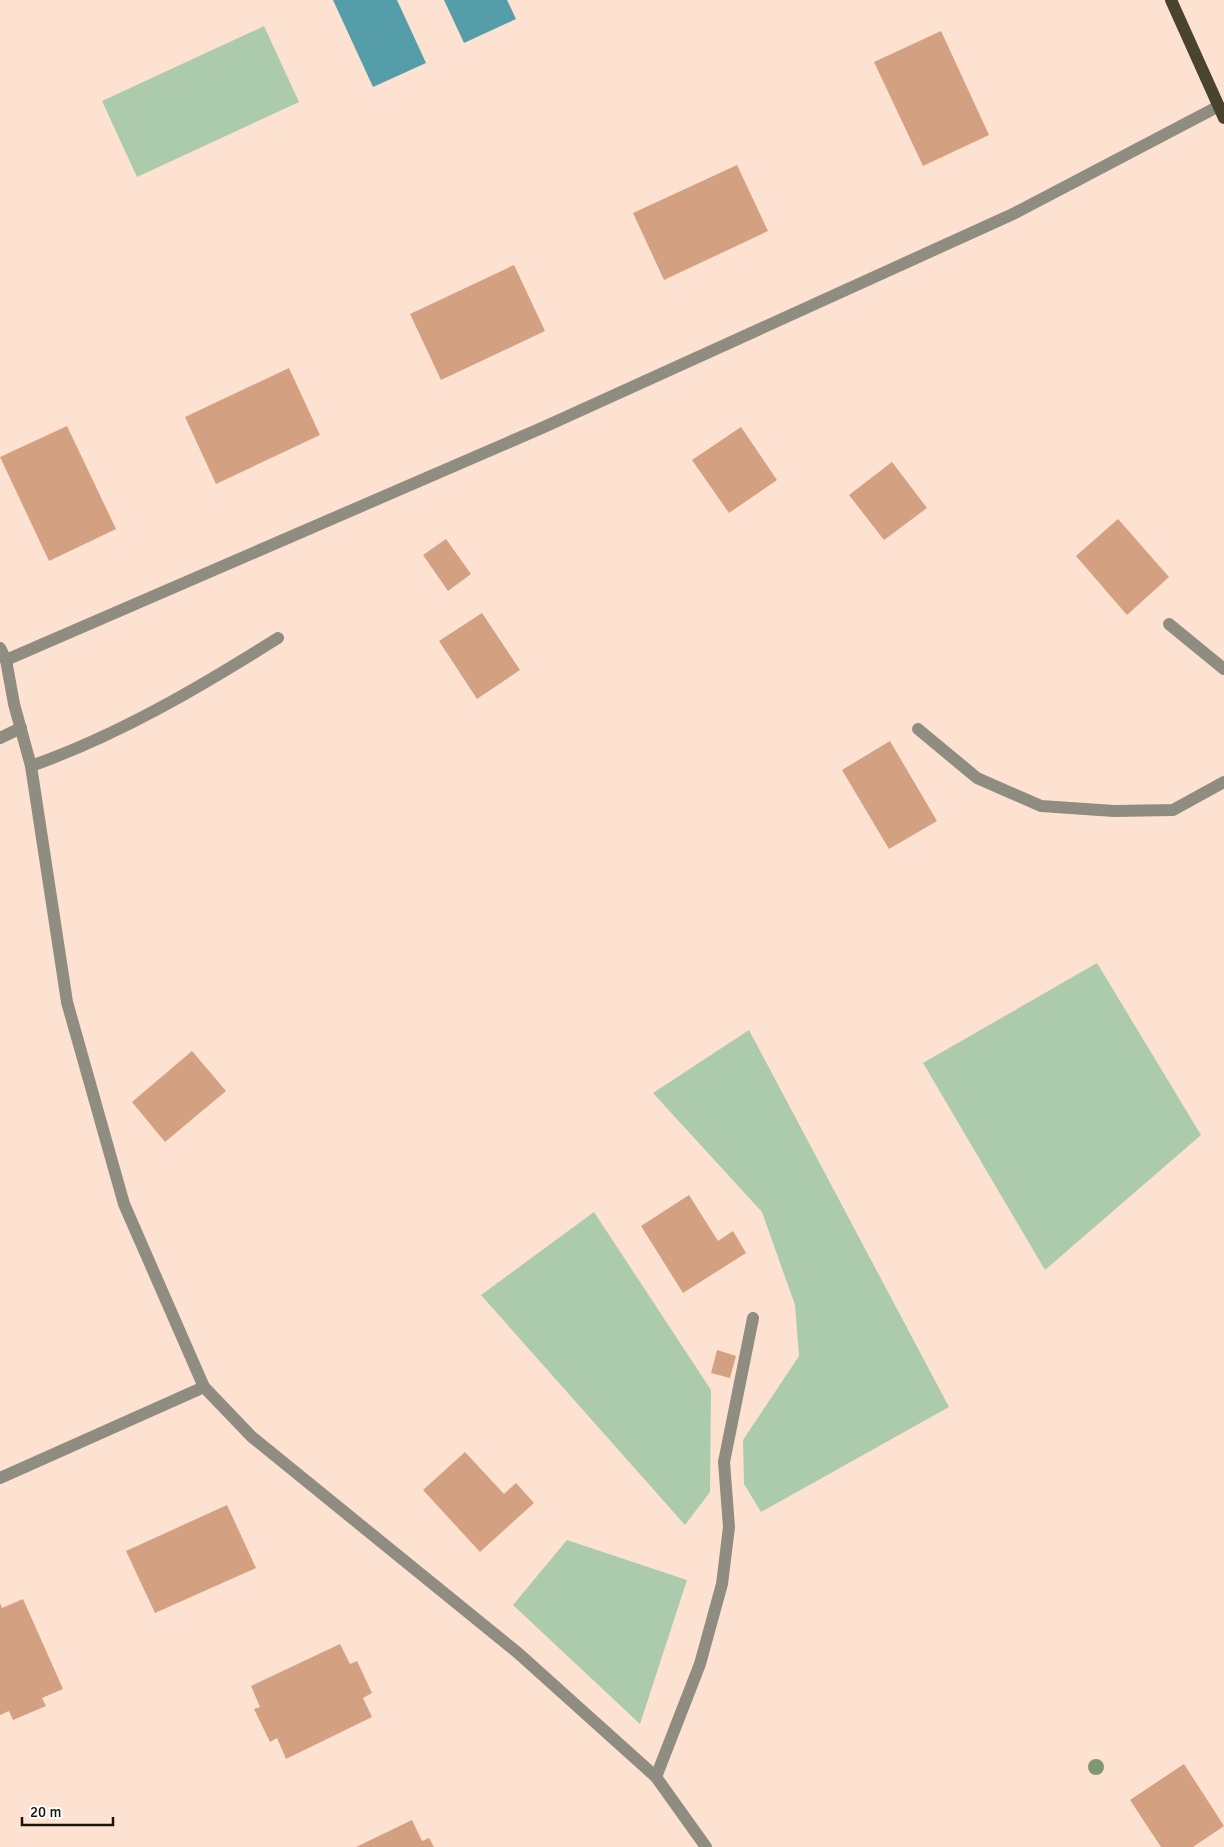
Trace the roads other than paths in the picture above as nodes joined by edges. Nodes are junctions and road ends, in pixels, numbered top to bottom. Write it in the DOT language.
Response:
graph roads {
  1 [pos="1171,0"];
  2 [pos="1219,106"];
  3 [pos="1224,118"];
  4 [pos="1169,624"];
  5 [pos="278,638"];
  6 [pos="0,648"];
  7 [pos="6,660"];
  8 [pos="1224,669"];
  9 [pos="21,728"];
  10 [pos="918,729"];
  11 [pos="0,738"];
  12 [pos="31,766"];
  13 [pos="1224,782"];
  14 [pos="753,1318"];
  15 [pos="204,1387"];
  16 [pos="0,1478"];
  17 [pos="656,1777"];
  18 [pos="706,1847"];
  1 -- 2 [label="main road"];
  2 -- 3 [label="main road"];
  2 -- 7 [label="street"];
  4 -- 8 [label="street"];
  5 -- 12 [label="street"];
  6 -- 7 [label="street"];
  7 -- 9 [label="street"];
  9 -- 11 [label="street"];
  9 -- 12 [label="street"];
  10 -- 13 [label="street"];
  12 -- 15 [label="street"];
  14 -- 17 [label="street"];
  15 -- 16 [label="street"];
  15 -- 17 [label="street"];
  17 -- 18 [label="street"];
}
